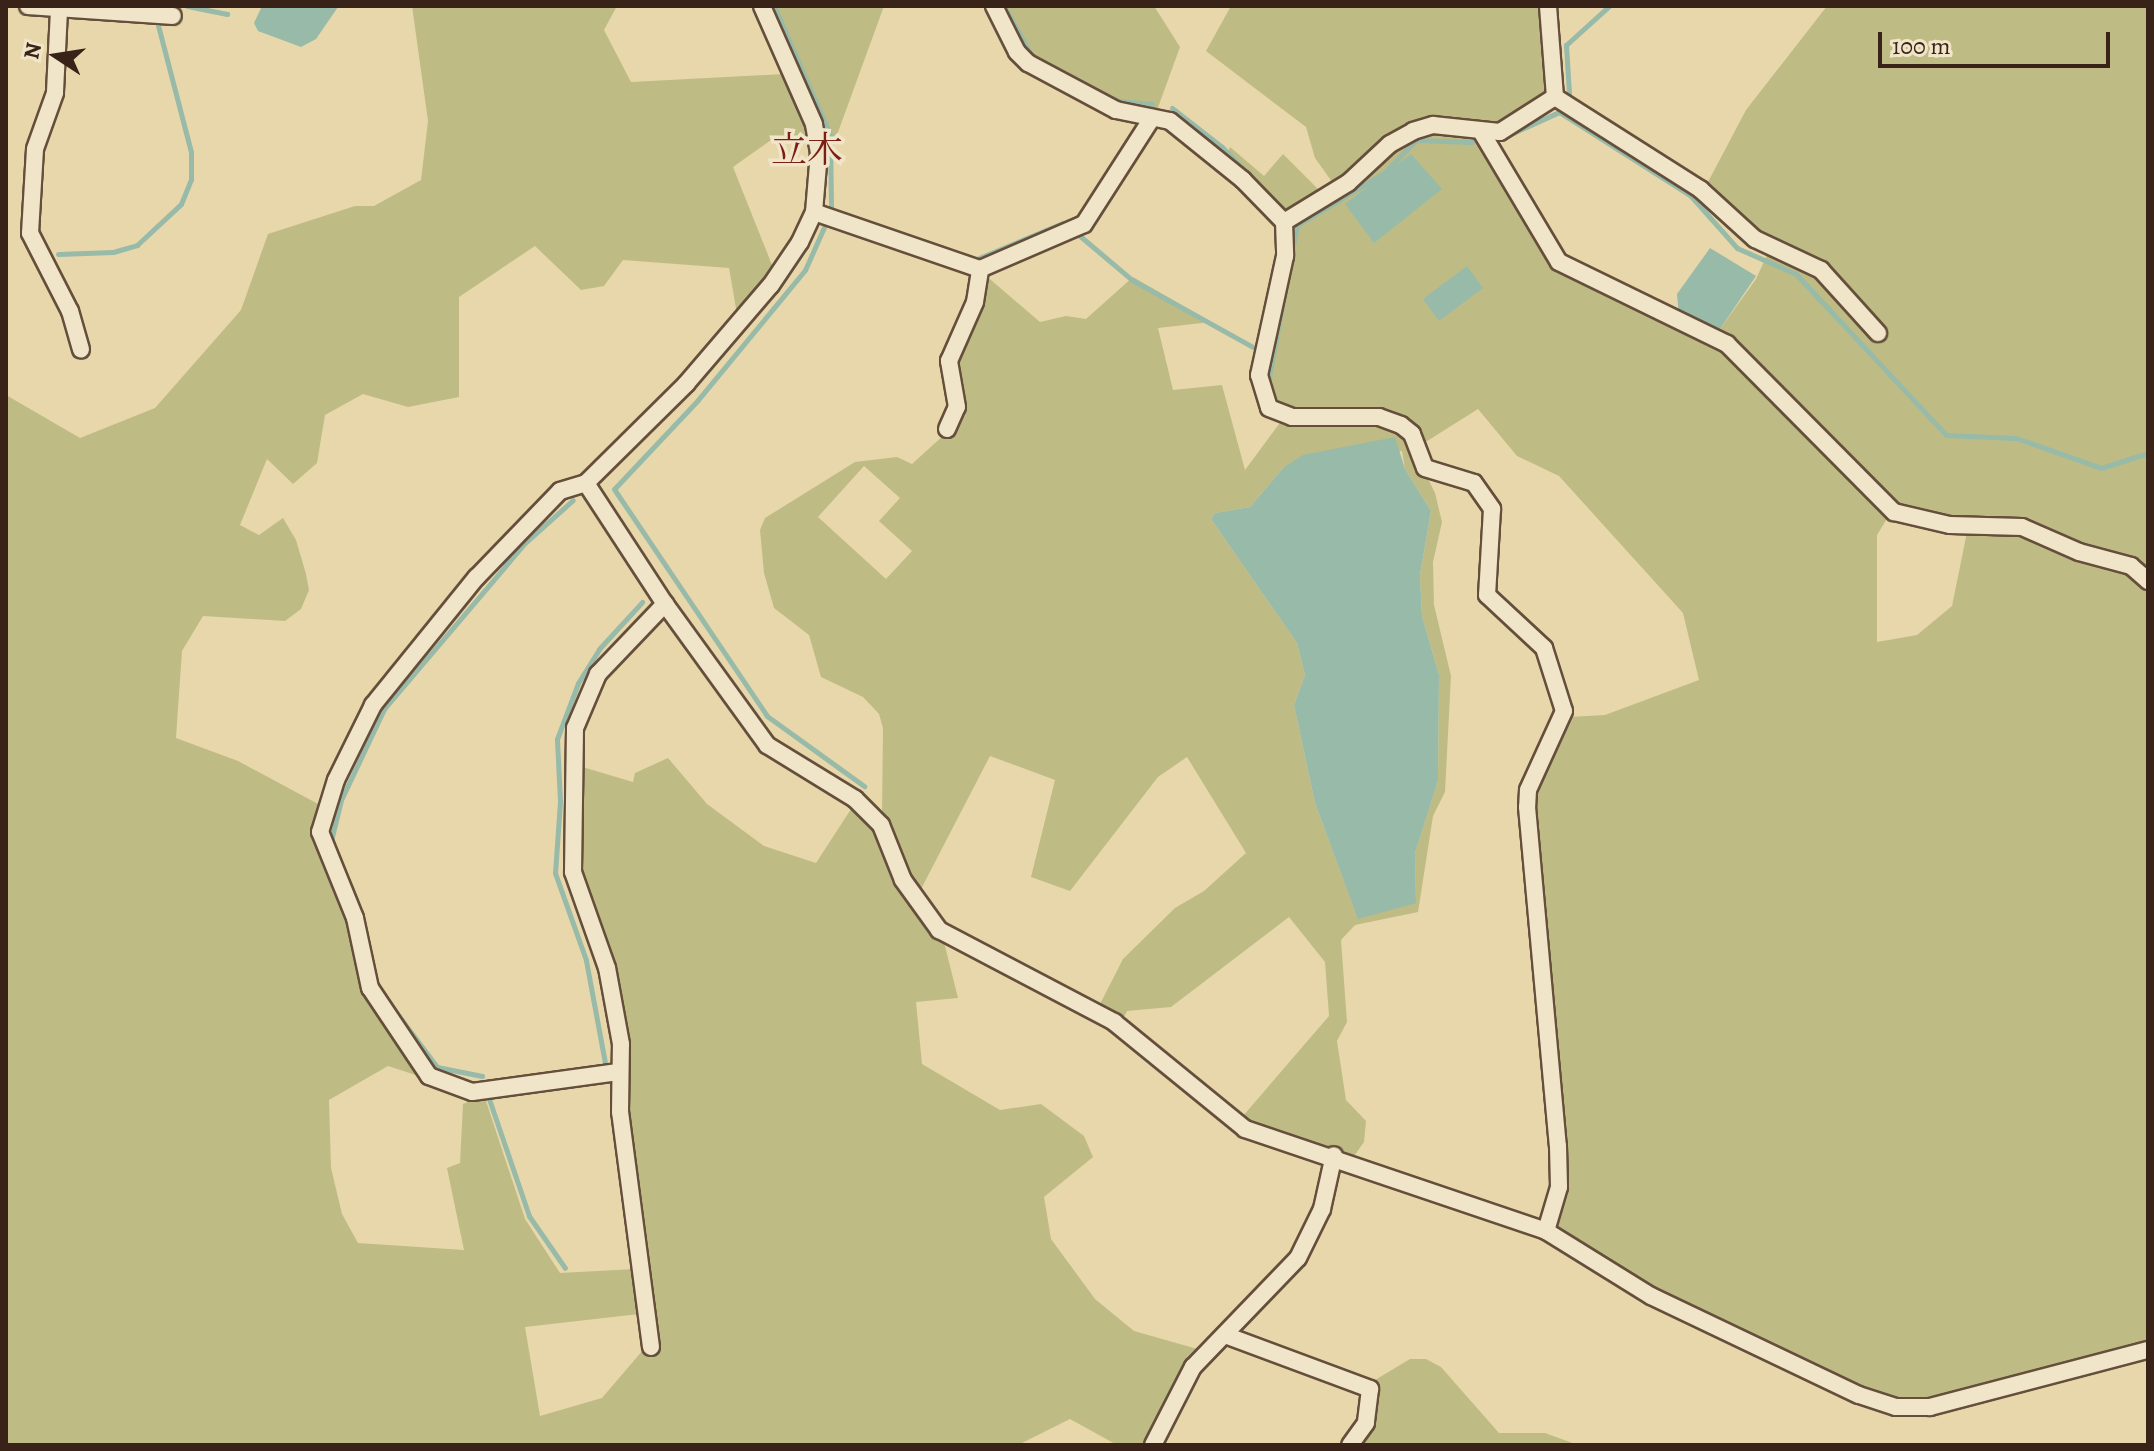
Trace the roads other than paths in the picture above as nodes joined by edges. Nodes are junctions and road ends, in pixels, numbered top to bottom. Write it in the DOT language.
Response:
graph roads {
  1 [pos="28,6"];
  2 [pos="762,6"];
  3 [pos="994,6"];
  4 [pos="1548,6"];
  5 [pos="59,10"];
  6 [pos="173,16"];
  7 [pos="1555,97"];
  8 [pos="1152,118"];
  9 [pos="1482,133"];
  10 [pos="814,212"];
  11 [pos="1284,222"];
  12 [pos="980,269"];
  13 [pos="1878,333"];
  14 [pos="81,349"];
  15 [pos="947,429"];
  16 [pos="586,483"];
  17 [pos="2148,581"];
  18 [pos="665,604"];
  19 [pos="618,1072"];
  20 [pos="1334,1155"];
  21 [pos="1546,1231"];
  22 [pos="1225,1335"];
  23 [pos="651,1347"];
  24 [pos="2148,1350"];
  25 [pos="1153,1445"];
  26 [pos="1350,1445"];
  1 -- 5 [label="street"];
  2 -- 10 [label="street"];
  3 -- 8 [label="street"];
  4 -- 7 [label="street"];
  5 -- 6 [label="street"];
  5 -- 14 [label="street"];
  7 -- 9 [label="street"];
  7 -- 13 [label="street"];
  8 -- 11 [label="street"];
  8 -- 12 [label="street"];
  9 -- 11 [label="street"];
  9 -- 17 [label="street"];
  10 -- 12 [label="street"];
  10 -- 16 [label="street"];
  11 -- 21 [label="street"];
  12 -- 15 [label="street"];
  16 -- 18 [label="street"];
  16 -- 19 [label="street"];
  18 -- 19 [label="street"];
  18 -- 20 [label="street"];
  19 -- 23 [label="street"];
  20 -- 21 [label="street"];
  20 -- 22 [label="street"];
  21 -- 24 [label="street"];
  22 -- 25 [label="street"];
  22 -- 26 [label="street"];
}
